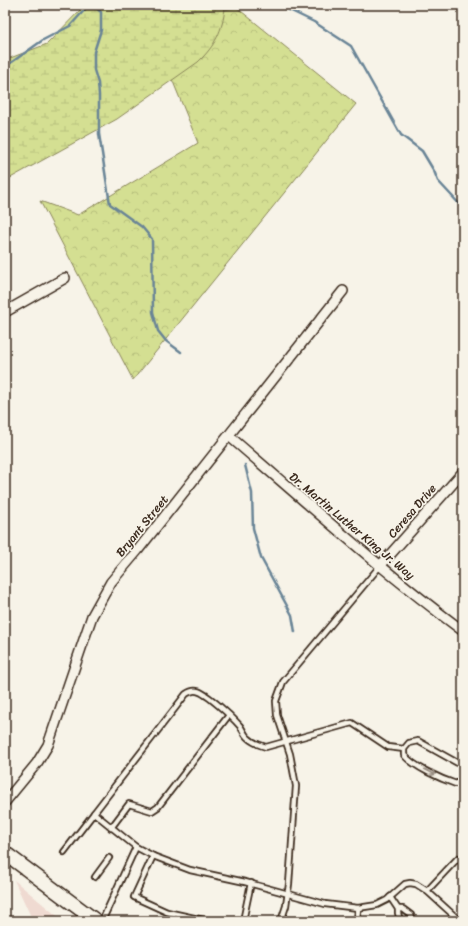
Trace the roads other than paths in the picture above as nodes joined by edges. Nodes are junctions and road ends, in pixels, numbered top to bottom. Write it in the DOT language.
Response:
graph roads {
  1 [pos="65,278"];
  2 [pos="343,291"];
  3 [pos="5,312"];
  4 [pos="229,436"];
  5 [pos="461,477"];
  6 [pos="380,566"];
  7 [pos="463,631"];
  8 [pos="229,715"];
  9 [pos="286,742"];
  10 [pos="404,749"];
  11 [pos="463,766"];
  12 [pos="463,779"];
  13 [pos="5,802"];
  14 [pos="94,813"];
  15 [pos="112,828"];
  16 [pos="136,847"];
  17 [pos="64,852"];
  18 [pos="5,853"];
  19 [pos="153,856"];
  20 [pos="109,858"];
  21 [pos="463,863"];
  22 [pos="95,877"];
  23 [pos="251,883"];
  24 [pos="427,891"];
  25 [pos="288,893"];
  26 [pos="390,897"];
  27 [pos="358,908"];
  28 [pos="398,909"];
  29 [pos="96,921"];
  30 [pos="102,921"];
  31 [pos="208,921"];
  32 [pos="243,921"];
  33 [pos="281,921"];
  34 [pos="357,921"];
  35 [pos="400,921"];
  36 [pos="410,921"];
  37 [pos="460,921"];
  1 -- 3 [label="street"];
  2 -- 4 [label="street, Bryant Street"];
  4 -- 6 [label="street, Dr. Martin Luther King Jr. Way"];
  4 -- 13 [label="street, Bryant Street"];
  5 -- 6 [label="street, Ceresa Drive"];
  6 -- 7 [label="street, Dr. Martin Luther King Jr. Way"];
  6 -- 9 [label="lane"];
  8 -- 9 [label="lane"];
  8 -- 14 [label="lane"];
  8 -- 15 [label="lane"];
  9 -- 10 [label="lane"];
  9 -- 25 [label="lane"];
  10 -- 11 [label="lane"];
  10 -- 12 [label="lane, one-way"];
  14 -- 15 [label="lane"];
  14 -- 17 [label="lane"];
  15 -- 16 [label="lane"];
  16 -- 19 [label="lane"];
  16 -- 30 [label="lane"];
  18 -- 29 [label="street"];
  19 -- 23 [label="lane"];
  19 -- 31 [label="lane"];
  20 -- 22 [label="lane"];
  21 -- 24 [label="lane"];
  23 -- 25 [label="lane"];
  23 -- 32 [label="lane"];
  24 -- 26 [label="lane"];
  24 -- 37 [label="lane"];
  25 -- 27 [label="lane"];
  25 -- 33 [label="lane"];
  26 -- 27 [label="lane"];
  26 -- 28 [label="lane"];
  27 -- 34 [label="lane"];
  28 -- 35 [label="lane"];
  28 -- 36 [label="lane"];
}
